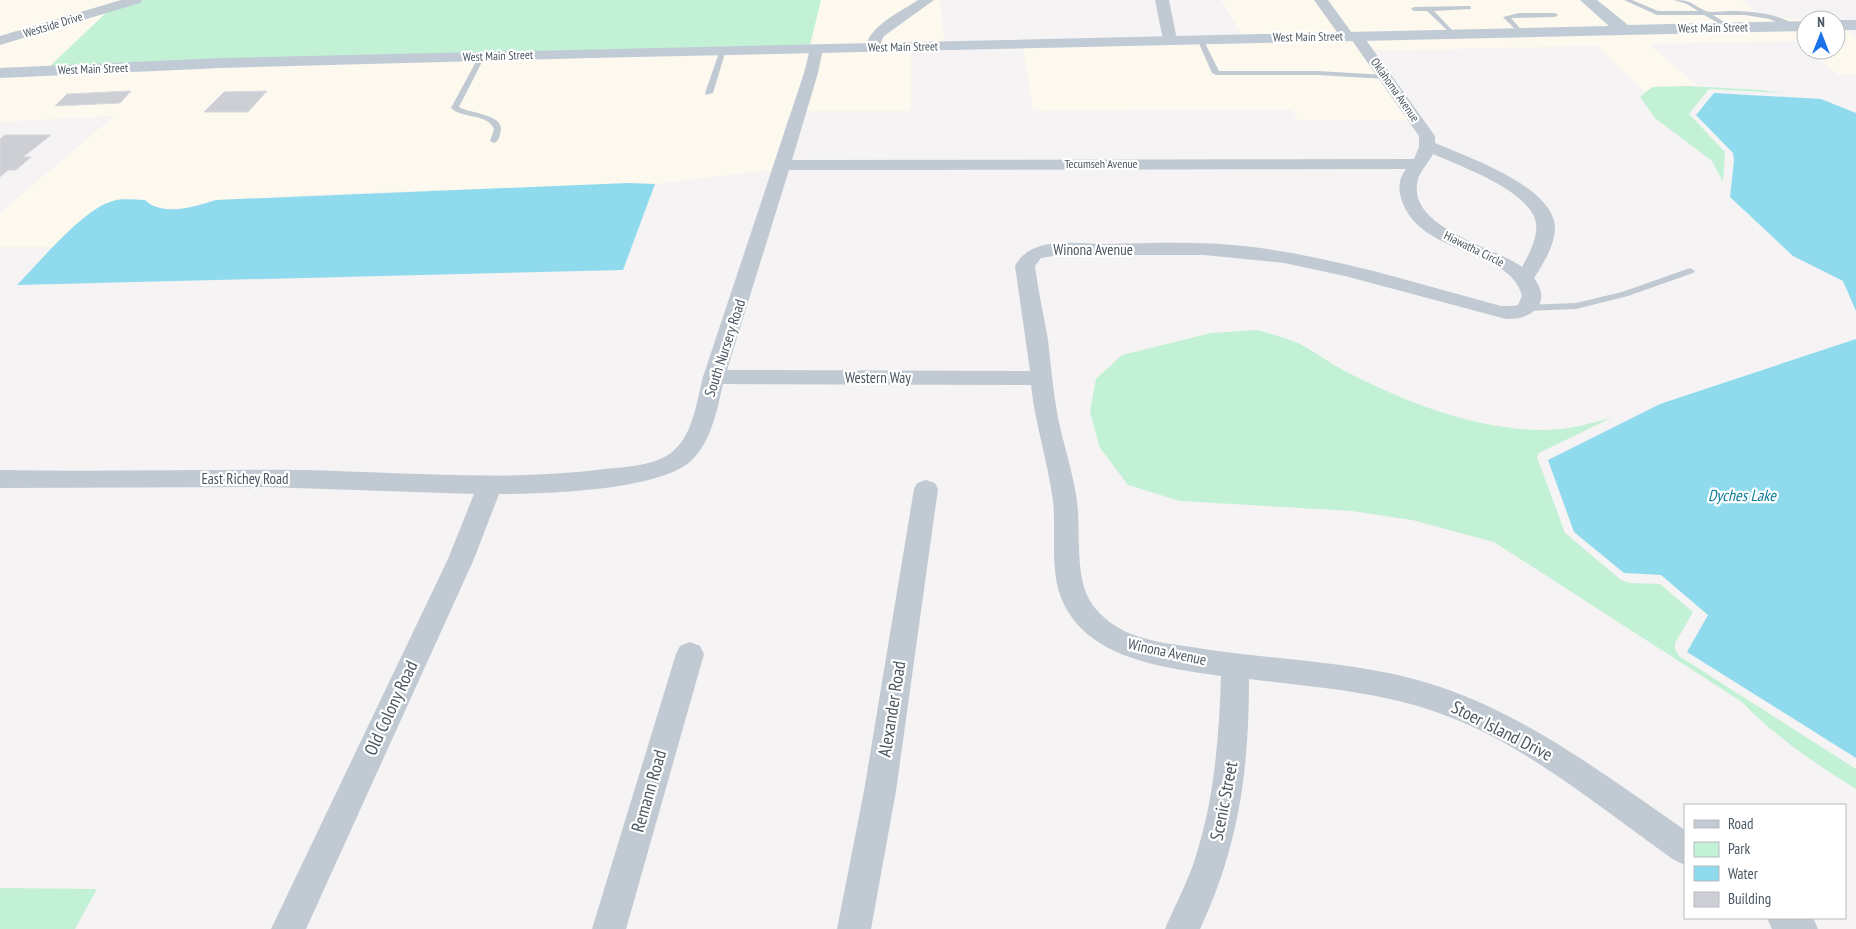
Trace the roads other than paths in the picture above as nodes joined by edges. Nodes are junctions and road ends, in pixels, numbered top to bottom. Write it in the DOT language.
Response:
graph roads {
  1 [pos="135,0"];
  2 [pos="927,0"];
  3 [pos="1162,0"];
  4 [pos="1321,0"];
  5 [pos="1588,0"];
  6 [pos="1627,0"];
  7 [pos="1677,0"];
  8 [pos="1469,8"];
  9 [pos="1414,9"];
  10 [pos="1429,9"];
  11 [pos="1705,13"];
  12 [pos="1555,15"];
  13 [pos="1796,25"];
  14 [pos="1796,26"];
  15 [pos="1730,28"];
  16 [pos="1624,30"];
  17 [pos="1520,32"];
  18 [pos="1453,34"];
  19 [pos="1351,36"];
  20 [pos="1200,39"];
  21 [pos="1170,40"];
  22 [pos="0,41"];
  23 [pos="816,48"];
  24 [pos="872,48"];
  25 [pos="723,50"];
  26 [pos="482,56"];
  27 [pos="0,73"];
  28 [pos="1386,77"];
  29 [pos="710,93"];
  30 [pos="494,140"];
  31 [pos="1428,146"];
  32 [pos="782,164"];
  33 [pos="1420,164"];
  34 [pos="1690,271"];
  35 [pos="1524,279"];
  36 [pos="1526,308"];
  37 [pos="714,377"];
  38 [pos="1042,378"];
  39 [pos="0,479"];
  40 [pos="490,485"];
  41 [pos="926,489"];
  42 [pos="690,654"];
  43 [pos="1235,666"];
  44 [pos="1684,848"];
  45 [pos="1785,919"];
  46 [pos="288,929"];
  47 [pos="609,929"];
  48 [pos="854,929"];
  49 [pos="1182,929"];
  50 [pos="1800,929"];
  1 -- 22 [label="street, Westside Drive"];
  2 -- 24 [label="street"];
  3 -- 21 [label="street"];
  4 -- 19 [label="street, Oklahoma Avenue"];
  5 -- 16 [label="main road"];
  6 -- 11 [label="lane"];
  7 -- 11 [label="lane"];
  8 -- 10 [label="lane"];
  9 -- 10 [label="lane"];
  10 -- 18 [label="lane"];
  11 -- 13 [label="lane"];
  11 -- 15 [label="lane"];
  12 -- 17 [label="lane"];
  14 -- 15 [label="main road, West Main Street"];
  15 -- 16 [label="main road, West Main Street"];
  16 -- 17 [label="main road, West Main Street"];
  17 -- 18 [label="main road, West Main Street"];
  18 -- 19 [label="main road, West Main Street"];
  19 -- 20 [label="main road, West Main Street"];
  19 -- 28 [label="street, Oklahoma Avenue"];
  20 -- 21 [label="main road, West Main Street"];
  20 -- 28 [label="lane"];
  21 -- 24 [label="main road, West Main Street"];
  23 -- 24 [label="main road, West Main Street"];
  23 -- 25 [label="main road, West Main Street"];
  23 -- 32 [label="street, South Nursery Road"];
  25 -- 26 [label="main road, West Main Street"];
  25 -- 29 [label="lane"];
  26 -- 27 [label="main road, West Main Street"];
  26 -- 30 [label="lane"];
  28 -- 31 [label="street, Oklahoma Avenue"];
  31 -- 33 [label="street, Hiawatha Circle"];
  31 -- 35 [label="street"];
  32 -- 33 [label="street, Tecumseh Avenue"];
  32 -- 37 [label="street, South Nursery Road"];
  33 -- 35 [label="street, Hiawatha Circle"];
  34 -- 36 [label="lane"];
  35 -- 36 [label="street"];
  36 -- 38 [label="street, Winona Avenue"];
  37 -- 38 [label="street, Western Way"];
  37 -- 40 [label="street, South Nursery Road"];
  38 -- 43 [label="street, Winona Avenue"];
  39 -- 40 [label="street, East Richey Road"];
  40 -- 46 [label="street, Old Colony Road"];
  41 -- 48 [label="street, Alexander Road"];
  42 -- 47 [label="street, Remann Road"];
  43 -- 44 [label="street, Stoer Island Drive"];
  43 -- 49 [label="street, Scenic Street"];
  45 -- 50 [label="street"];
}
